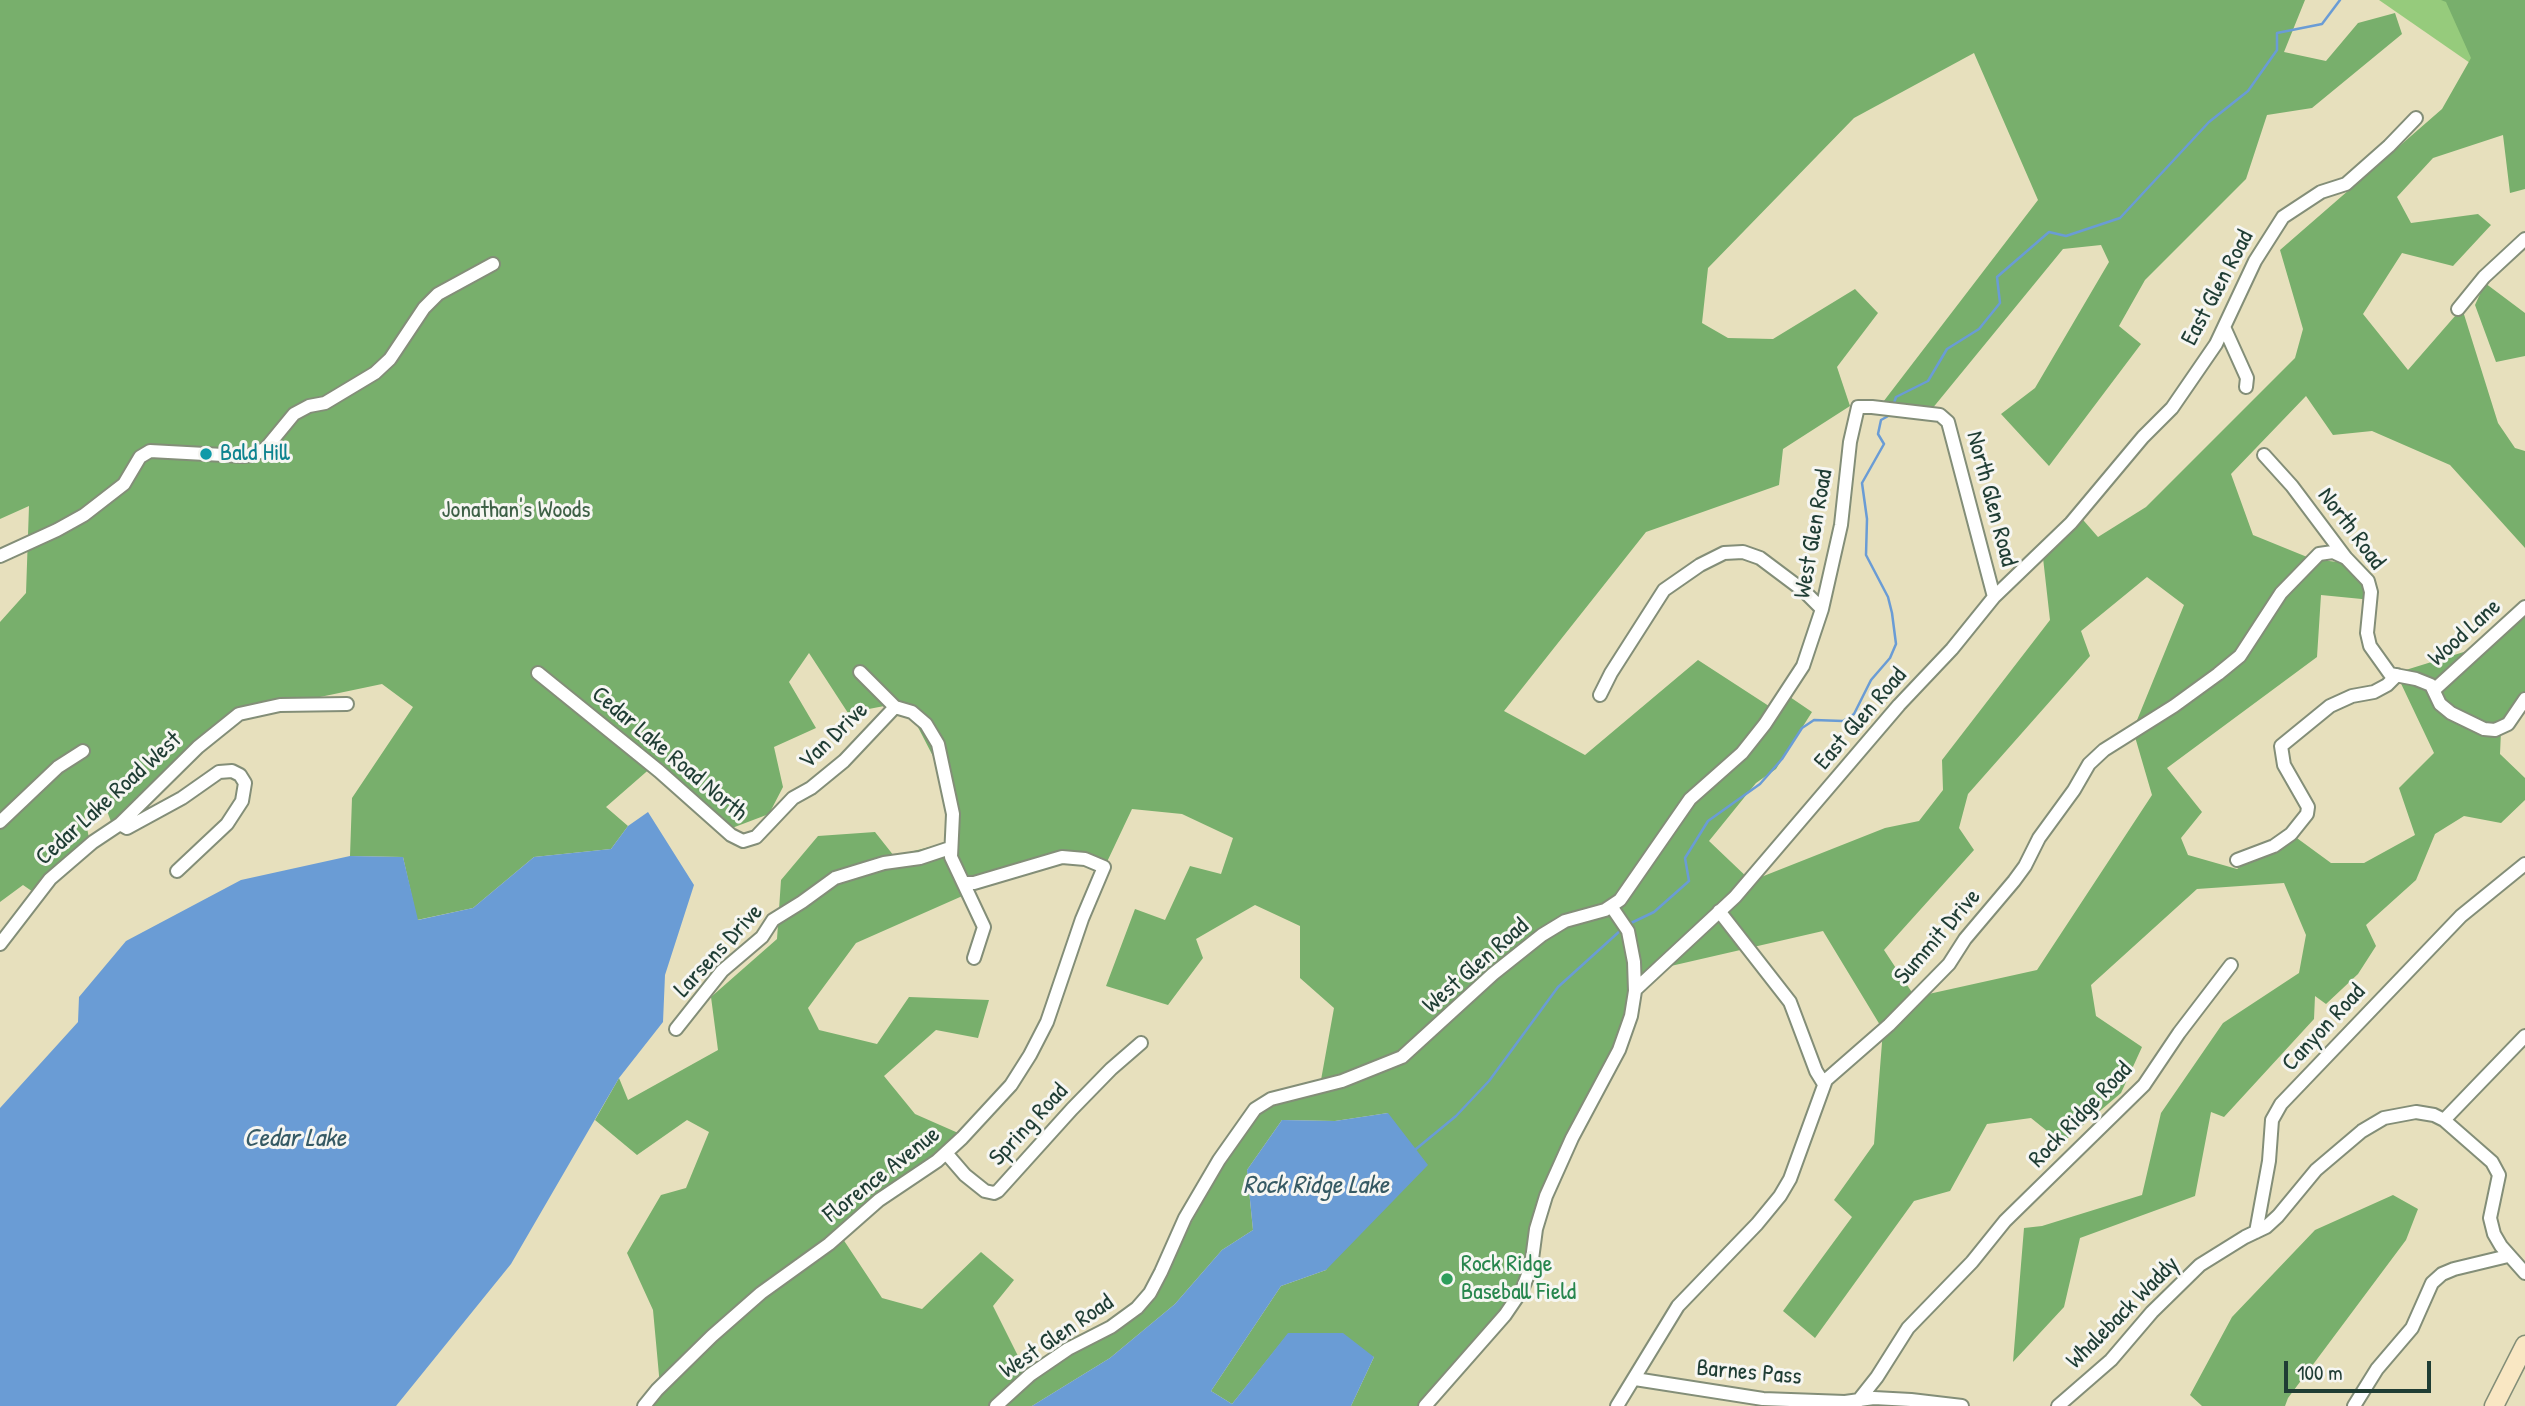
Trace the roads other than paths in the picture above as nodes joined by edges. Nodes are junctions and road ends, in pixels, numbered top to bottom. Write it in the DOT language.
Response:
graph roads {
  1 [pos="2416,118"];
  2 [pos="2525,239"];
  3 [pos="493,264"];
  4 [pos="2458,309"];
  5 [pos="2224,327"];
  6 [pos="2246,387"];
  7 [pos="1858,407"];
  8 [pos="2264,455"];
  9 [pos="0,556"];
  10 [pos="2346,558"];
  11 [pos="1994,597"];
  12 [pos="2525,607"];
  13 [pos="1822,609"];
  14 [pos="860,672"];
  15 [pos="538,673"];
  16 [pos="2397,675"];
  17 [pos="2434,690"];
  18 [pos="1600,695"];
  19 [pos="2525,699"];
  20 [pos="347,704"];
  21 [pos="895,707"];
  22 [pos="83,751"];
  23 [pos="774,818"];
  24 [pos="0,822"];
  25 [pos="120,824"];
  26 [pos="950,848"];
  27 [pos="2237,860"];
  28 [pos="2525,864"];
  29 [pos="177,871"];
  30 [pos="964,883"];
  31 [pos="1611,906"];
  32 [pos="1719,911"];
  33 [pos="0,944"];
  34 [pos="974,958"];
  35 [pos="2231,965"];
  36 [pos="1635,990"];
  37 [pos="677,1029"];
  38 [pos="2525,1036"];
  39 [pos="1141,1043"];
  40 [pos="1824,1084"];
  41 [pos="2444,1120"];
  42 [pos="946,1153"];
  43 [pos="2256,1232"];
  44 [pos="2508,1256"];
  45 [pos="2525,1273"];
  46 [pos="2525,1345"];
  47 [pos="1635,1379"];
  48 [pos="1856,1403"];
  49 [pos="644,1406"];
  50 [pos="996,1406"];
  51 [pos="1425,1406"];
  52 [pos="1617,1406"];
  53 [pos="1962,1406"];
  54 [pos="2058,1406"];
  55 [pos="2354,1406"];
  56 [pos="2494,1406"];
  1 -- 5 [label="street, East Glen Road"];
  2 -- 4 [label="street"];
  3 -- 9 [label="street"];
  5 -- 6 [label="street"];
  5 -- 11 [label="street, East Glen Road"];
  7 -- 11 [label="street, North Glen Road"];
  7 -- 13 [label="street, West Glen Road"];
  8 -- 10 [label="street, North Road"];
  10 -- 16 [label="street, North Road"];
  10 -- 40 [label="street, Summit Drive"];
  11 -- 32 [label="street, East Glen Road"];
  12 -- 17 [label="street, Wood Lane"];
  13 -- 18 [label="street"];
  13 -- 31 [label="street, West Glen Road"];
  14 -- 21 [label="street"];
  15 -- 23 [label="street, Cedar Lake Road North"];
  16 -- 17 [label="street, North Road"];
  16 -- 27 [label="street"];
  17 -- 19 [label="street, North Road"];
  20 -- 25 [label="street, Cedar Lake Road West"];
  21 -- 23 [label="street, Van Drive"];
  21 -- 26 [label="street, Van Drive"];
  22 -- 24 [label="street"];
  25 -- 29 [label="street"];
  25 -- 33 [label="street, Cedar Lake Road West"];
  26 -- 30 [label="street, Van Drive"];
  26 -- 37 [label="street, Larsens Drive"];
  28 -- 43 [label="street, Canyon Road"];
  30 -- 34 [label="street, Van Drive"];
  30 -- 42 [label="street, Florence Avenue"];
  31 -- 36 [label="street"];
  31 -- 50 [label="street, West Glen Road"];
  32 -- 36 [label="street, East Glen Road"];
  32 -- 40 [label="street"];
  35 -- 48 [label="street, Rock Ridge Road"];
  36 -- 51 [label="street"];
  38 -- 41 [label="street"];
  39 -- 42 [label="street, Spring Road"];
  40 -- 47 [label="street, Summit Drive"];
  41 -- 43 [label="street"];
  41 -- 44 [label="street"];
  42 -- 49 [label="street, Florence Avenue"];
  43 -- 54 [label="street, Whaleback Waddy"];
  44 -- 45 [label="street"];
  44 -- 55 [label="street"];
  46 -- 56 [label="street"];
  47 -- 48 [label="street, Barnes Pass"];
  47 -- 52 [label="street, Summit Drive"];
  48 -- 53 [label="street, Barnes Pass"];
}
